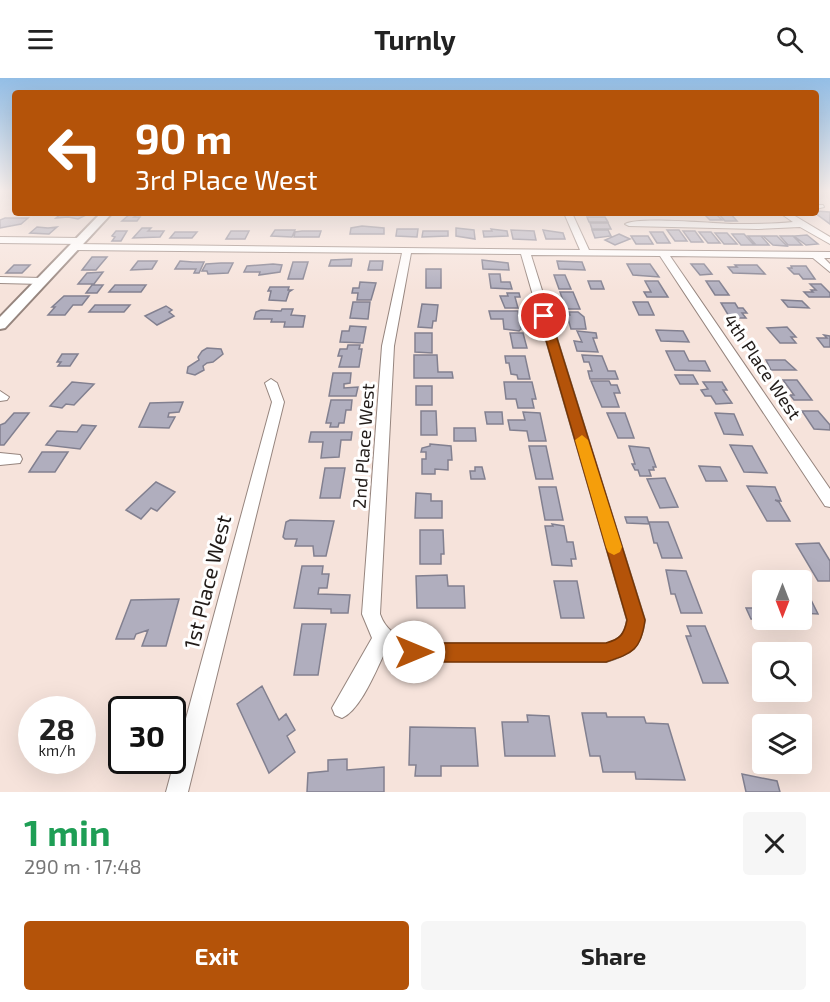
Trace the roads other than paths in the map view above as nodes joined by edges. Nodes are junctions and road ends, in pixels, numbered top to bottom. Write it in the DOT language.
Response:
graph roads {
  1 [pos="96,224"];
  2 [pos="573,224"];
  3 [pos="692,224"];
  4 [pos="798,224"];
  5 [pos="801,224"];
  6 [pos="0,240"];
  7 [pos="830,241"];
  8 [pos="77,244"];
  9 [pos="407,250"];
  10 [pos="525,251"];
  11 [pos="586,252"];
  12 [pos="663,253"];
  13 [pos="815,254"];
  14 [pos="830,255"];
  15 [pos="830,268"];
  16 [pos="0,280"];
  17 [pos="42,281"];
  18 [pos="0,325"];
  19 [pos="271,383"];
  20 [pos="830,501"];
  21 [pos="385,639"];
  22 [pos="342,708"];
  23 [pos="177,792"];
  1 -- 8 [label="main road"];
  2 -- 11 [label="street"];
  3 -- 4 [label="street"];
  5 -- 7 [label="street"];
  6 -- 8 [label="street"];
  8 -- 9 [label="street"];
  8 -- 17 [label="main road"];
  9 -- 10 [label="street"];
  9 -- 21 [label="street, 2nd Place West"];
  10 -- 11 [label="street"];
  10 -- 21 [label="street"];
  11 -- 12 [label="street"];
  12 -- 13 [label="street"];
  12 -- 20 [label="street, 4th Place West"];
  13 -- 14 [label="street"];
  13 -- 15 [label="street"];
  16 -- 17 [label="street"];
  17 -- 18 [label="main road"];
  19 -- 23 [label="street, 1st Place West"];
  21 -- 22 [label="street"];
}
